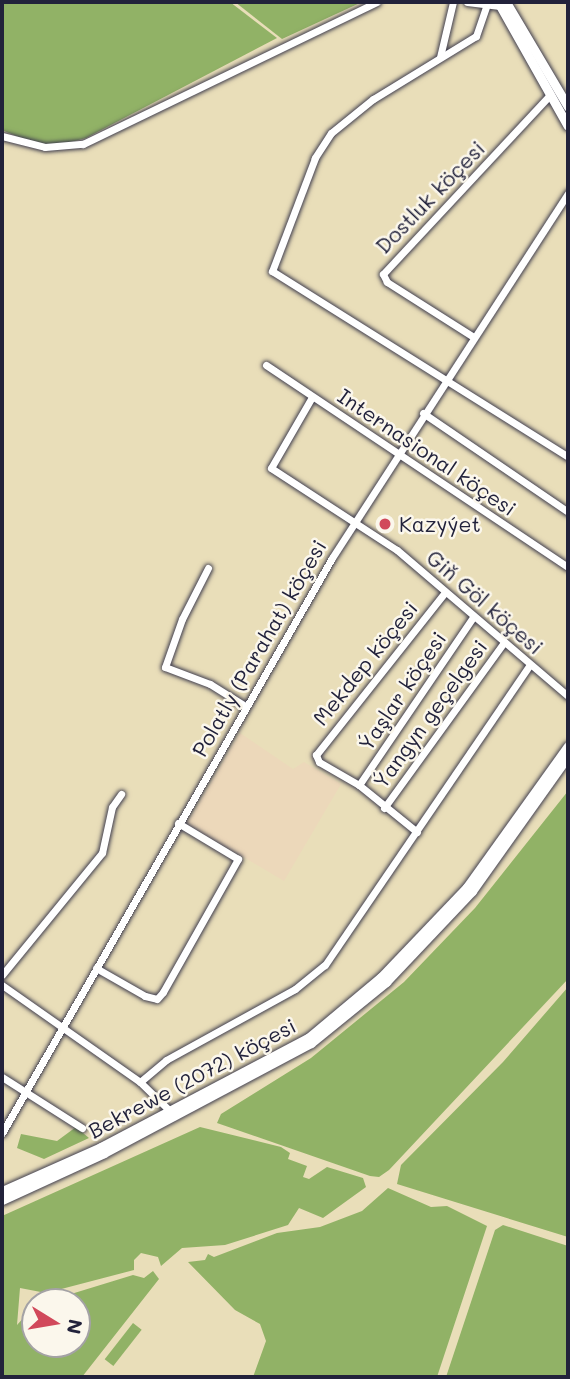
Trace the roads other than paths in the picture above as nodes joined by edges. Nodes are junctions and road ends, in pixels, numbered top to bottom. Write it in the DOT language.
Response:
graph roads {
  1 [pos="377,2"];
  2 [pos="453,2"];
  3 [pos="467,2"];
  4 [pos="501,3"];
  5 [pos="486,7"];
  6 [pos="440,57"];
  7 [pos="550,95"];
  8 [pos="568,107"];
  9 [pos="568,126"];
  10 [pos="2,136"];
  11 [pos="568,193"];
  12 [pos="472,336"];
  13 [pos="266,365"];
  14 [pos="446,377"];
  15 [pos="312,397"];
  16 [pos="422,413"];
  17 [pos="396,454"];
  18 [pos="568,457"];
  19 [pos="568,512"];
  20 [pos="354,522"];
  21 [pos="568,567"];
  22 [pos="208,568"];
  23 [pos="445,592"];
  24 [pos="474,616"];
  25 [pos="504,642"];
  26 [pos="530,665"];
  27 [pos="568,696"];
  28 [pos="244,705"];
  29 [pos="568,746"];
  30 [pos="568,756"];
  31 [pos="359,785"];
  32 [pos="121,794"];
  33 [pos="384,808"];
  34 [pos="178,823"];
  35 [pos="418,832"];
  36 [pos="96,968"];
  37 [pos="2,975"];
  38 [pos="2,985"];
  39 [pos="61,1029"];
  40 [pos="2,1077"];
  41 [pos="140,1082"];
  42 [pos="25,1092"];
  43 [pos="172,1114"];
  44 [pos="82,1128"];
  45 [pos="2,1133"];
  46 [pos="2,1191"];
  47 [pos="2,1200"];
  1 -- 10 [label="street"];
  2 -- 6 [label="street"];
  3 -- 5 [label="street"];
  4 -- 5 [label="street"];
  4 -- 7 [label="main road"];
  4 -- 8 [label="main road"];
  5 -- 6 [label="street"];
  6 -- 14 [label="street"];
  7 -- 9 [label="main road"];
  7 -- 12 [label="street, Dostluk köçesi"];
  11 -- 12 [label="street, Polatly (Parahat) köçesi"];
  12 -- 14 [label="street, Polatly (Parahat) köçesi"];
  13 -- 15 [label="street, Internasional köçesi"];
  14 -- 16 [label="street, Polatly (Parahat) köçesi"];
  14 -- 18 [label="street"];
  15 -- 17 [label="street, Internasional köçesi"];
  15 -- 20 [label="street, Giň Göl köçesi"];
  16 -- 17 [label="street, Polatly (Parahat) köçesi"];
  16 -- 19 [label="street"];
  17 -- 20 [label="street, Polatly (Parahat) köçesi"];
  17 -- 21 [label="street, Internasional köçesi"];
  20 -- 23 [label="street, Giň Göl köçesi"];
  20 -- 28 [label="street, Polatly (Parahat) köçesi"];
  22 -- 28 [label="street"];
  23 -- 24 [label="street, Giň Göl köçesi"];
  23 -- 31 [label="street, Mekdep köçesi"];
  24 -- 25 [label="street, Giň Göl köçesi"];
  24 -- 31 [label="street, Ýaşlar köçesi"];
  25 -- 26 [label="street, Giň Göl köçesi"];
  25 -- 33 [label="street, Ýangyn geçelgesi"];
  26 -- 27 [label="street, Giň Göl köçesi"];
  26 -- 35 [label="street"];
  28 -- 34 [label="street, Polatly (Parahat) köçesi"];
  29 -- 43 [label="main road, Bekrewe (2072) köçesi"];
  30 -- 43 [label="main road, Bekrewe (2072) köçesi"];
  31 -- 33 [label="street"];
  32 -- 37 [label="street"];
  33 -- 35 [label="street"];
  34 -- 36 [label="street, Polatly (Parahat) köçesi"];
  34 -- 36 [label="street"];
  35 -- 41 [label="street"];
  36 -- 39 [label="street, Polatly (Parahat) köçesi"];
  38 -- 39 [label="street"];
  39 -- 41 [label="street"];
  39 -- 42 [label="street, Polatly (Parahat) köçesi"];
  40 -- 42 [label="street"];
  41 -- 43 [label="street"];
  42 -- 44 [label="street"];
  42 -- 45 [label="street, Polatly (Parahat) köçesi"];
  43 -- 46 [label="main road, Bekrewe (2072) köçesi"];
  43 -- 47 [label="main road, Bekrewe (2072) köçesi"];
}
